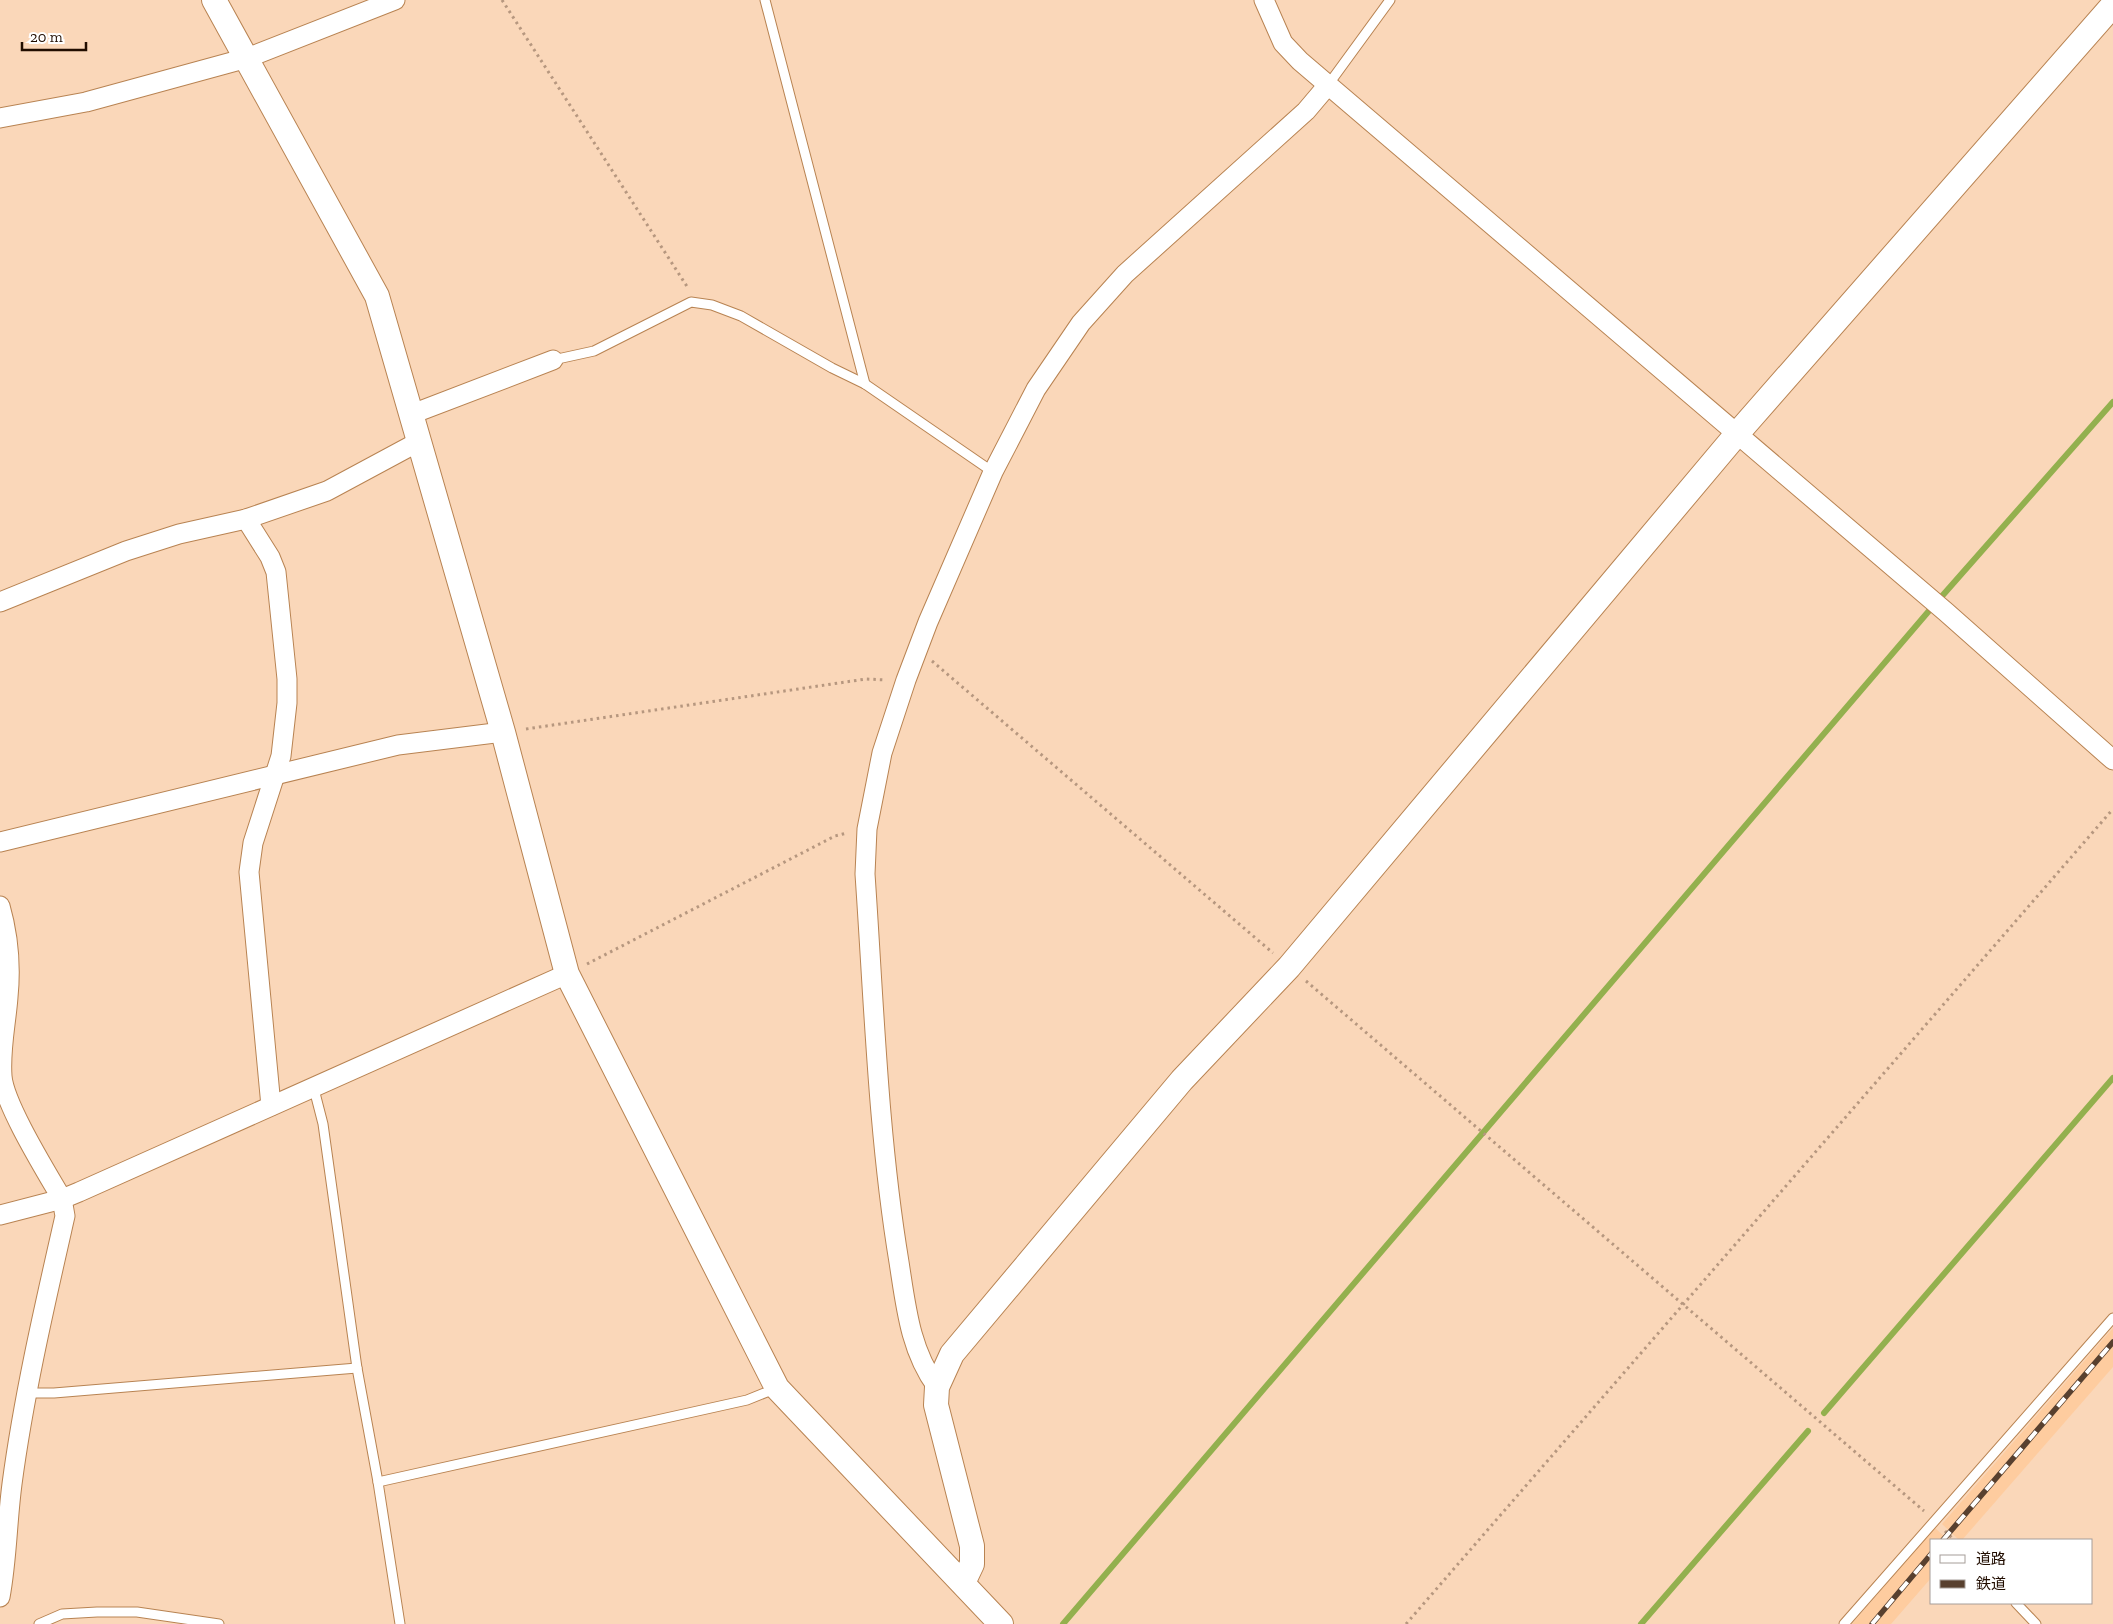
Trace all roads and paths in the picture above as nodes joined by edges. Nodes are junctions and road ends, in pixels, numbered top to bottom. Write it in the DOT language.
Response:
graph roads {
  1 [pos="214,0"];
  2 [pos="395,0"];
  3 [pos="502,0"];
  4 [pos="765,0"];
  5 [pos="1264,0"];
  6 [pos="1390,0"];
  7 [pos="2113,5"];
  8 [pos="247,58"];
  9 [pos="1328,86"];
  10 [pos="0,118"];
  11 [pos="698,303"];
  12 [pos="553,360"];
  13 [pos="865,384"];
  14 [pos="412,414"];
  15 [pos="1736,435"];
  16 [pos="420,441"];
  17 [pos="993,472"];
  18 [pos="246,519"];
  19 [pos="0,602"];
  20 [pos="917,651"];
  21 [pos="906,680"];
  22 [pos="503,732"];
  23 [pos="2113,760"];
  24 [pos="275,776"];
  25 [pos="2113,809"];
  26 [pos="867,829"];
  27 [pos="0,842"];
  28 [pos="0,906"];
  29 [pos="1289,966"];
  30 [pos="567,974"];
  31 [pos="4,996"];
  32 [pos="314,1089"];
  33 [pos="271,1106"];
  34 [pos="62,1199"];
  35 [pos="0,1215"];
  36 [pos="1682,1305"];
  37 [pos="2113,1318"];
  38 [pos="356,1368"];
  39 [pos="937,1387"];
  40 [pos="777,1388"];
  41 [pos="28,1393"];
  42 [pos="378,1482"];
  43 [pos="1933,1520"];
  44 [pos="3,1566"];
  45 [pos="963,1583"];
  46 [pos="0,1597"];
  47 [pos="2017,1604"];
  48 [pos="39,1624"];
  49 [pos="219,1624"];
  50 [pos="400,1624"];
  51 [pos="1001,1624"];
  52 [pos="1406,1624"];
  53 [pos="1844,1624"];
  54 [pos="2036,1624"];
  1 -- 8 [label="street"];
  2 -- 8 [label="street"];
  3 -- 11 [label="path"];
  4 -- 13 [label="lane"];
  5 -- 9 [label="street"];
  6 -- 9 [label="lane"];
  7 -- 15 [label="street"];
  8 -- 10 [label="street"];
  8 -- 14 [label="street"];
  9 -- 15 [label="street"];
  9 -- 17 [label="street"];
  11 -- 12 [label="lane"];
  11 -- 13 [label="lane"];
  12 -- 14 [label="street"];
  13 -- 17 [label="lane"];
  14 -- 16 [label="street"];
  15 -- 23 [label="street"];
  15 -- 29 [label="street"];
  16 -- 18 [label="street"];
  16 -- 22 [label="street"];
  17 -- 20 [label="street"];
  18 -- 19 [label="street"];
  18 -- 24 [label="street"];
  20 -- 21 [label="street"];
  20 -- 29 [label="path"];
  21 -- 22 [label="path"];
  21 -- 26 [label="street"];
  22 -- 24 [label="street"];
  22 -- 30 [label="street"];
  24 -- 27 [label="street"];
  24 -- 33 [label="street"];
  25 -- 36 [label="path"];
  26 -- 30 [label="path"];
  26 -- 39 [label="street"];
  28 -- 31 [label="street"];
  29 -- 36 [label="path"];
  29 -- 39 [label="street"];
  30 -- 32 [label="street"];
  30 -- 40 [label="street"];
  31 -- 34 [label="street"];
  32 -- 33 [label="street"];
  32 -- 38 [label="lane"];
  33 -- 34 [label="street"];
  34 -- 35 [label="street"];
  34 -- 41 [label="street"];
  36 -- 43 [label="path"];
  36 -- 52 [label="path"];
  37 -- 43 [label="lane"];
  38 -- 41 [label="lane"];
  38 -- 42 [label="lane"];
  39 -- 45 [label="street"];
  40 -- 42 [label="lane"];
  40 -- 45 [label="street"];
  41 -- 44 [label="street"];
  42 -- 50 [label="lane"];
  43 -- 53 [label="lane"];
  44 -- 46 [label="street"];
  45 -- 51 [label="street"];
  47 -- 54 [label="lane"];
  48 -- 49 [label="lane"];
}
